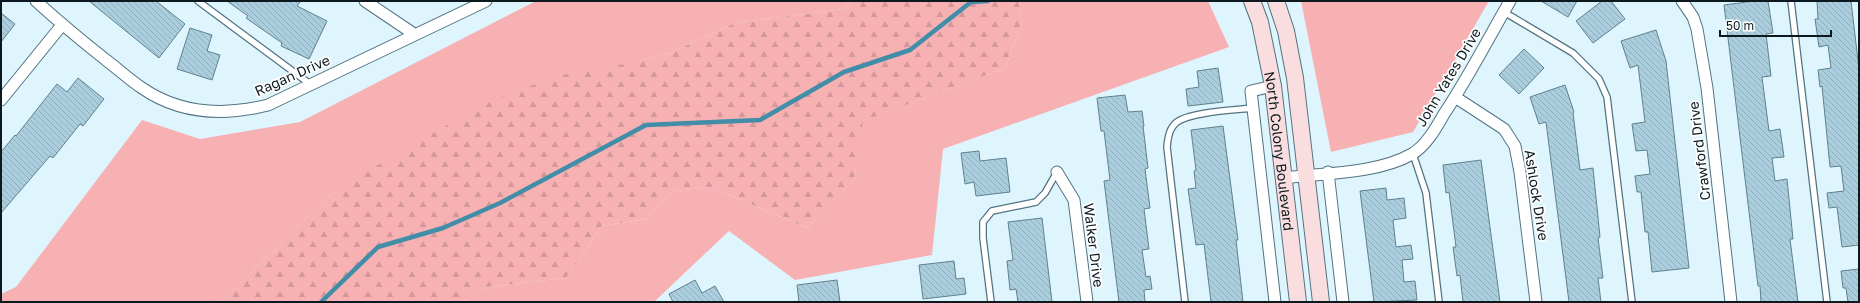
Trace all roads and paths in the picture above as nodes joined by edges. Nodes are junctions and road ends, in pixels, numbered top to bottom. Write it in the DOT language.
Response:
graph roads {
  1 [pos="36,1"];
  2 [pos="198,1"];
  3 [pos="365,1"];
  4 [pos="486,1"];
  5 [pos="1252,1"];
  6 [pos="1276,1"];
  7 [pos="1510,1"];
  8 [pos="1682,1"];
  9 [pos="1791,1"];
  10 [pos="1504,12"];
  11 [pos="62,25"];
  12 [pos="414,34"];
  13 [pos="310,84"];
  14 [pos="1273,86"];
  15 [pos="1455,97"];
  16 [pos="1,100"];
  17 [pos="1252,108"];
  18 [pos="1413,154"];
  19 [pos="1057,172"];
  20 [pos="1328,172"];
  21 [pos="1307,175"];
  22 [pos="1284,178"];
  23 [pos="991,302"];
  24 [pos="1087,302"];
  25 [pos="1185,302"];
  26 [pos="1275,302"];
  27 [pos="1298,302"];
  28 [pos="1321,302"];
  29 [pos="1344,302"];
  30 [pos="1439,302"];
  31 [pos="1536,302"];
  32 [pos="1632,302"];
  33 [pos="1731,302"];
  34 [pos="1827,302"];
  1 -- 11 [label="street, Ragan Drive"];
  2 -- 13 [label="lane"];
  3 -- 12 [label="street"];
  4 -- 12 [label="street, Ragan Drive"];
  5 -- 14 [label="main road, North Colony Boulevard"];
  6 -- 21 [label="main road, North Colony Boulevard"];
  7 -- 10 [label="street, John Yates Drive"];
  8 -- 33 [label="street, Crawford Drive"];
  9 -- 34 [label="lane"];
  10 -- 15 [label="street, John Yates Drive"];
  10 -- 32 [label="lane"];
  11 -- 13 [label="street, Ragan Drive"];
  11 -- 16 [label="street"];
  12 -- 13 [label="street, Ragan Drive"];
  14 -- 17 [label="street"];
  14 -- 22 [label="main road, North Colony Boulevard"];
  15 -- 18 [label="street, John Yates Drive"];
  15 -- 31 [label="street, Ashlock Drive"];
  17 -- 25 [label="lane"];
  17 -- 26 [label="street"];
  18 -- 20 [label="street, John Yates Drive"];
  18 -- 30 [label="lane"];
  19 -- 23 [label="lane"];
  19 -- 24 [label="street, Walker Drive"];
  20 -- 21 [label="street, John Yates Drive"];
  20 -- 29 [label="street"];
  21 -- 22 [label="street, John Yates Drive"];
  21 -- 28 [label="main road, North Colony Boulevard"];
  22 -- 27 [label="main road, North Colony Boulevard"];
}
